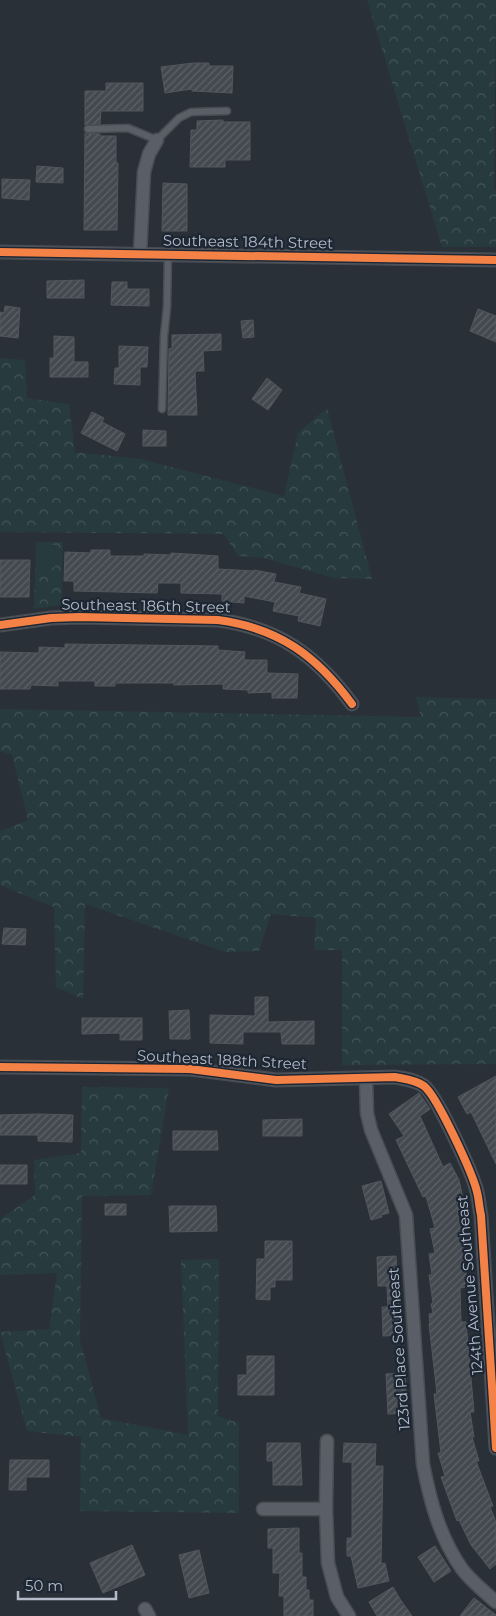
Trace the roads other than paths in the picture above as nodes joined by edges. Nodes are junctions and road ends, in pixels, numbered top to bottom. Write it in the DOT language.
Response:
graph roads {
  1 [pos="227,111"];
  2 [pos="88,129"];
  3 [pos="157,140"];
  4 [pos="0,252"];
  5 [pos="140,254"];
  6 [pos="168,255"];
  7 [pos="496,260"];
  8 [pos="162,409"];
  9 [pos="0,625"];
  10 [pos="352,704"];
  11 [pos="0,1067"];
  12 [pos="366,1078"];
  13 [pos="412,1080"];
  14 [pos="327,1441"];
  15 [pos="496,1448"];
  16 [pos="262,1509"];
  17 [pos="326,1510"];
  18 [pos="496,1602"];
  19 [pos="349,1616"];
  1 -- 3 [label="lane"];
  2 -- 3 [label="lane"];
  3 -- 5 [label="street"];
  4 -- 5 [label="street, Southeast 184th Street"];
  5 -- 6 [label="street, Southeast 184th Street"];
  6 -- 7 [label="street, Southeast 184th Street"];
  6 -- 8 [label="lane"];
  9 -- 10 [label="street, Southeast 186th Street"];
  11 -- 12 [label="street, Southeast 188th Street"];
  12 -- 13 [label="street, Southeast 188th Street"];
  12 -- 18 [label="street, 123rd Place Southeast"];
  13 -- 15 [label="street, 124th Avenue Southeast"];
  14 -- 17 [label="street"];
  16 -- 17 [label="street"];
  17 -- 19 [label="street"];
}
